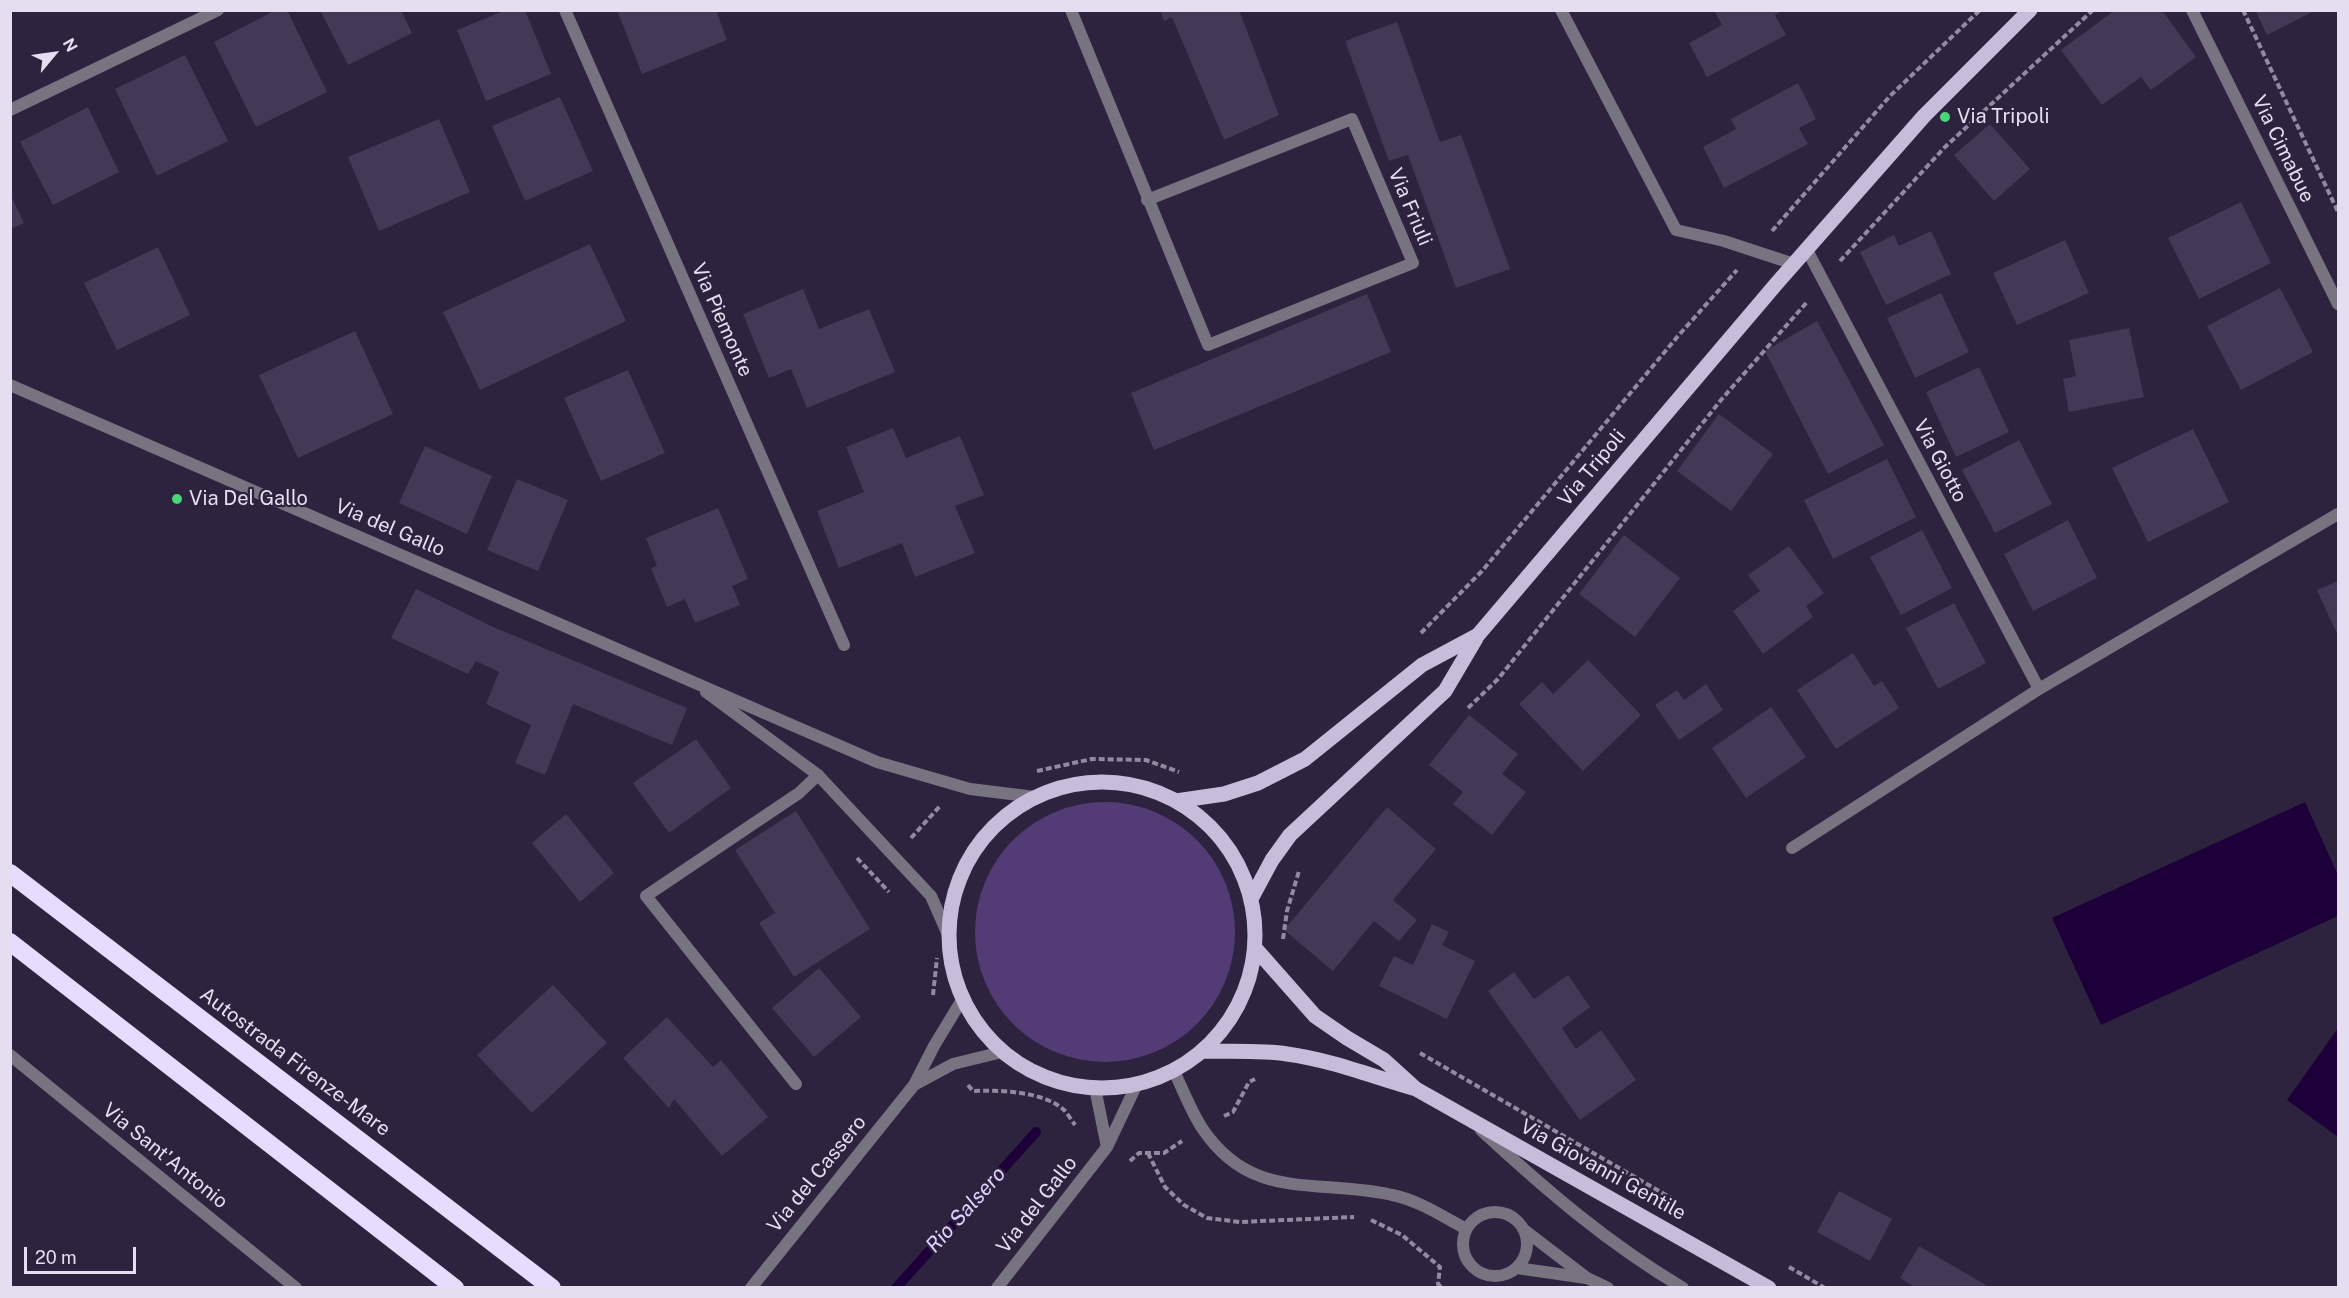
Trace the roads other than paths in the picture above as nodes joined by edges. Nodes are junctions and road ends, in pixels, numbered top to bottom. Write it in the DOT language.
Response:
graph roads {
  1 [pos="218,10"];
  2 [pos="565,10"];
  3 [pos="1071,10"];
  4 [pos="1561,10"];
  5 [pos="2030,10"];
  6 [pos="2192,10"];
  7 [pos="10,110"];
  8 [pos="1147,200"];
  9 [pos="1807,250"];
  10 [pos="1794,264"];
  11 [pos="2338,304"];
  12 [pos="10,385"];
  13 [pos="2338,514"];
  14 [pos="1478,635"];
  15 [pos="844,645"];
  16 [pos="688,679"];
  17 [pos="2039,689"];
  18 [pos="818,775"];
  19 [pos="1035,797"];
  20 [pos="1176,801"];
  21 [pos="1792,848"];
  22 [pos="10,873"];
  23 [pos="1251,899"];
  24 [pos="949,937"];
  25 [pos="10,942"];
  26 [pos="1255,948"];
  27 [pos="963,998"];
  28 [pos="1203,1051"];
  29 [pos="1002,1052"];
  30 [pos="10,1055"];
  31 [pos="1174,1071"];
  32 [pos="796,1084"];
  33 [pos="1137,1084"];
  34 [pos="914,1085"];
  35 [pos="1095,1088"];
  36 [pos="1416,1089"];
  37 [pos="1464,1115"];
  38 [pos="1104,1151"];
  39 [pos="1466,1229"];
  40 [pos="1523,1229"];
  41 [pos="1517,1268"];
  42 [pos="1587,1278"];
  43 [pos="296,1287"];
  44 [pos="455,1287"];
  45 [pos="552,1287"];
  46 [pos="751,1287"];
  47 [pos="997,1287"];
  48 [pos="1608,1287"];
  49 [pos="1683,1287"];
  50 [pos="1769,1287"];
  1 -- 7 [label="street"];
  2 -- 15 [label="street, Via Piemonte"];
  3 -- 8 [label="street, Via Friuli"];
  4 -- 10 [label="street"];
  5 -- 9 [label="main road, Via Tripoli"];
  6 -- 11 [label="street, Via Cimabue"];
  8 -- 8 [label="street, Via Friuli"];
  9 -- 10 [label="main road, Via Tripoli"];
  9 -- 17 [label="street, Via Giotto"];
  10 -- 14 [label="main road, Via Tripoli"];
  12 -- 16 [label="street, Via del Gallo"];
  13 -- 17 [label="street"];
  14 -- 20 [label="main road"];
  14 -- 23 [label="main road"];
  16 -- 18 [label="street"];
  16 -- 19 [label="street"];
  17 -- 21 [label="street"];
  18 -- 24 [label="street"];
  18 -- 32 [label="street"];
  19 -- 20 [label="main road"];
  19 -- 24 [label="main road"];
  20 -- 23 [label="main road"];
  22 -- 45 [label="highway, Autostrada Firenze-Mare"];
  23 -- 26 [label="main road"];
  24 -- 27 [label="main road"];
  25 -- 44 [label="highway"];
  26 -- 28 [label="main road"];
  26 -- 36 [label="main road"];
  27 -- 29 [label="main road"];
  27 -- 34 [label="street"];
  28 -- 31 [label="main road"];
  28 -- 36 [label="main road"];
  29 -- 34 [label="street"];
  29 -- 35 [label="main road"];
  30 -- 43 [label="street, Via Sant'Antonio"];
  31 -- 33 [label="main road"];
  31 -- 39 [label="street"];
  33 -- 35 [label="main road"];
  33 -- 38 [label="street, Via del Gallo"];
  34 -- 46 [label="street, Via del Cassero"];
  35 -- 38 [label="street"];
  36 -- 37 [label="main road, Via Giovanni Gentile"];
  37 -- 49 [label="street"];
  37 -- 50 [label="main road, Via Giovanni Gentile"];
  38 -- 47 [label="street, Via del Gallo"];
  39 -- 40 [label="street"];
  39 -- 41 [label="street"];
  40 -- 41 [label="street"];
  40 -- 42 [label="street"];
  41 -- 42 [label="street"];
  42 -- 48 [label="street"];
}
